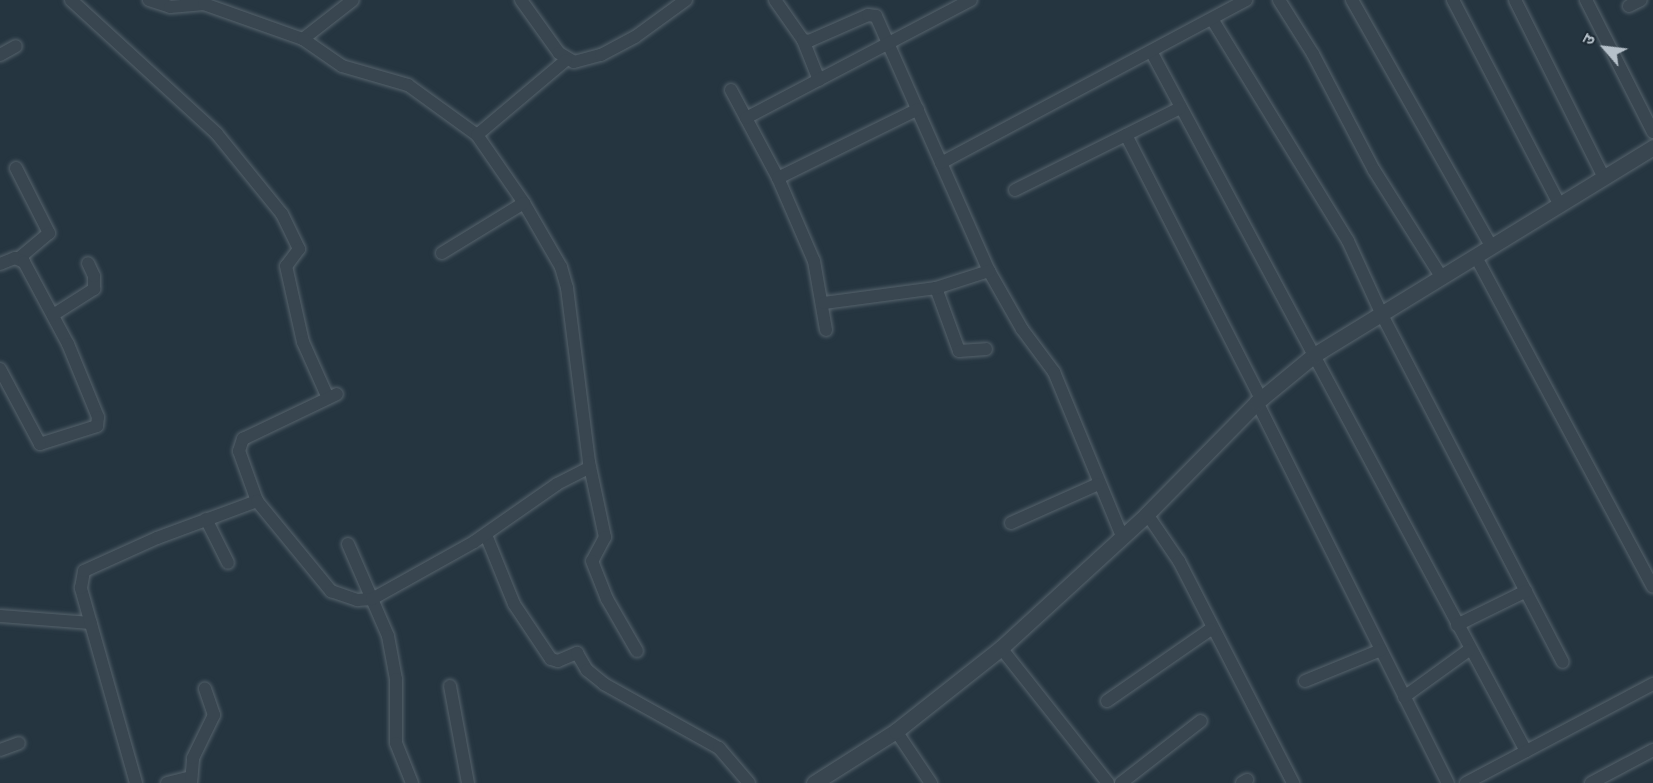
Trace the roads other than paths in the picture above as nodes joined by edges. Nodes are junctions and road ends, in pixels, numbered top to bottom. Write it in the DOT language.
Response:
graph roads {
  1 [pos="71,0"];
  2 [pos="149,0"];
  3 [pos="330,0"];
  4 [pos="353,0"];
  5 [pos="521,0"];
  6 [pos="686,0"];
  7 [pos="775,0"];
  8 [pos="971,0"];
  9 [pos="1246,0"];
  10 [pos="1279,0"];
  11 [pos="1352,0"];
  12 [pos="1453,0"];
  13 [pos="1515,0"];
  14 [pos="1586,0"];
  15 [pos="1641,0"];
  16 [pos="1629,6"];
  17 [pos="337,12"];
  18 [pos="1212,19"];
  19 [pos="303,39"];
  20 [pos="803,40"];
  21 [pos="888,45"];
  22 [pos="16,46"];
  23 [pos="1152,54"];
  24 [pos="0,55"];
  25 [pos="566,60"];
  26 [pos="819,80"];
  27 [pos="731,90"];
  28 [pos="1180,108"];
  29 [pos="918,109"];
  30 [pos="746,118"];
  31 [pos="1653,132"];
  32 [pos="477,135"];
  33 [pos="1126,135"];
  34 [pos="1653,147"];
  35 [pos="941,163"];
  36 [pos="16,168"];
  37 [pos="1603,176"];
  38 [pos="778,178"];
  39 [pos="1015,190"];
  40 [pos="524,202"];
  41 [pos="1559,204"];
  42 [pos="1492,247"];
  43 [pos="442,253"];
  44 [pos="1476,257"];
  45 [pos="19,258"];
  46 [pos="88,263"];
  47 [pos="0,264"];
  48 [pos="989,271"];
  49 [pos="1442,278"];
  50 [pos="936,288"];
  51 [pos="824,303"];
  52 [pos="53,315"];
  53 [pos="1382,315"];
  54 [pos="826,330"];
  55 [pos="986,349"];
  56 [pos="1314,355"];
  57 [pos="0,369"];
  58 [pos="1259,401"];
  59 [pos="590,467"];
  60 [pos="1098,484"];
  61 [pos="257,501"];
  62 [pos="1147,514"];
  63 [pos="206,519"];
  64 [pos="1011,523"];
  65 [pos="486,534"];
  66 [pos="1122,536"];
  67 [pos="348,544"];
  68 [pos="228,563"];
  69 [pos="1653,587"];
  70 [pos="1526,591"];
  71 [pos="372,599"];
  72 [pos="0,616"];
  73 [pos="91,623"];
  74 [pos="1457,625"];
  75 [pos="1211,629"];
  76 [pos="1001,648"];
  77 [pos="1381,650"];
  78 [pos="1469,650"];
  79 [pos="638,651"];
  80 [pos="1563,662"];
  81 [pos="1305,681"];
  82 [pos="1653,684"];
  83 [pos="450,686"];
  84 [pos="205,688"];
  85 [pos="1404,697"];
  86 [pos="1107,701"];
  87 [pos="1201,721"];
  88 [pos="896,731"];
  89 [pos="20,742"];
  90 [pos="0,750"];
  91 [pos="1653,750"];
  92 [pos="1526,751"];
  93 [pos="191,780"];
  94 [pos="136,783"];
  95 [pos="166,783"];
  96 [pos="412,783"];
  97 [pos="468,783"];
  98 [pos="749,783"];
  99 [pos="814,783"];
  100 [pos="931,783"];
  101 [pos="1108,783"];
  102 [pos="1121,783"];
  103 [pos="1293,783"];
  104 [pos="1448,783"];
  105 [pos="1467,783"];
  106 [pos="1591,783"];
  1 -- 61 [label="street"];
  2 -- 19 [label="street"];
  3 -- 17 [label="street"];
  4 -- 17 [label="street"];
  5 -- 25 [label="street"];
  6 -- 25 [label="street"];
  7 -- 20 [label="street"];
  8 -- 21 [label="street"];
  9 -- 18 [label="street"];
  10 -- 49 [label="street"];
  11 -- 42 [label="street"];
  12 -- 41 [label="street"];
  13 -- 37 [label="street"];
  14 -- 31 [label="street"];
  15 -- 16 [label="street"];
  17 -- 19 [label="street"];
  18 -- 23 [label="street"];
  18 -- 53 [label="street"];
  19 -- 32 [label="street"];
  20 -- 21 [label="street"];
  20 -- 26 [label="street"];
  21 -- 26 [label="street"];
  21 -- 29 [label="street"];
  22 -- 24 [label="street"];
  23 -- 28 [label="street"];
  23 -- 35 [label="street"];
  25 -- 32 [label="street"];
  26 -- 30 [label="street"];
  27 -- 30 [label="street"];
  28 -- 33 [label="street"];
  28 -- 56 [label="street"];
  29 -- 35 [label="street"];
  29 -- 38 [label="street"];
  30 -- 38 [label="street"];
  32 -- 40 [label="street"];
  33 -- 39 [label="street"];
  33 -- 58 [label="street"];
  34 -- 37 [label="street"];
  35 -- 48 [label="street"];
  36 -- 45 [label="street"];
  37 -- 41 [label="street"];
  38 -- 51 [label="street"];
  40 -- 43 [label="street"];
  40 -- 59 [label="street"];
  41 -- 42 [label="street"];
  42 -- 44 [label="street"];
  44 -- 49 [label="street"];
  44 -- 69 [label="street"];
  45 -- 47 [label="street"];
  45 -- 52 [label="street"];
  46 -- 52 [label="street"];
  48 -- 50 [label="street"];
  48 -- 60 [label="street"];
  49 -- 53 [label="street"];
  50 -- 51 [label="street"];
  50 -- 55 [label="street"];
  51 -- 54 [label="street"];
  52 -- 57 [label="street"];
  53 -- 56 [label="street"];
  53 -- 70 [label="street"];
  56 -- 58 [label="street"];
  56 -- 74 [label="street"];
  58 -- 62 [label="street"];
  58 -- 77 [label="street"];
  59 -- 65 [label="street"];
  59 -- 79 [label="street"];
  60 -- 64 [label="street"];
  60 -- 66 [label="street"];
  61 -- 63 [label="street"];
  61 -- 71 [label="street"];
  62 -- 66 [label="street"];
  62 -- 75 [label="street"];
  63 -- 68 [label="street"];
  63 -- 73 [label="street"];
  65 -- 71 [label="street"];
  65 -- 98 [label="street"];
  66 -- 76 [label="street"];
  67 -- 71 [label="street"];
  70 -- 74 [label="street"];
  70 -- 80 [label="street"];
  71 -- 96 [label="street"];
  72 -- 73 [label="street"];
  73 -- 94 [label="street"];
  74 -- 78 [label="street"];
  75 -- 86 [label="street"];
  75 -- 103 [label="street"];
  76 -- 88 [label="street"];
  76 -- 101 [label="street"];
  77 -- 81 [label="street"];
  77 -- 85 [label="street"];
  78 -- 85 [label="street"];
  78 -- 92 [label="street"];
  82 -- 92 [label="street"];
  83 -- 97 [label="street"];
  84 -- 93 [label="street"];
  85 -- 104 [label="street"];
  87 -- 102 [label="street"];
  88 -- 99 [label="street"];
  88 -- 100 [label="street"];
  89 -- 90 [label="street"];
  91 -- 106 [label="street"];
  92 -- 105 [label="street"];
  93 -- 95 [label="street"];
}
